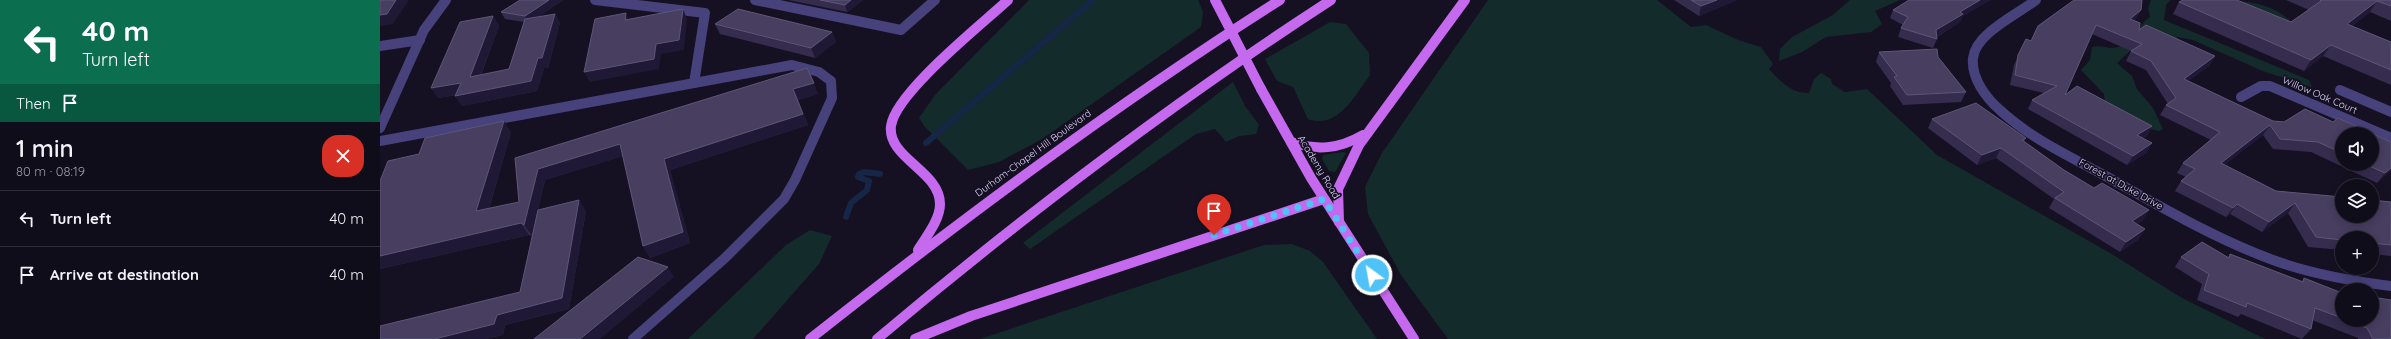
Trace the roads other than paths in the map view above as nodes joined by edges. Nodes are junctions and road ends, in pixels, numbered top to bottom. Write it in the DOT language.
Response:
graph roads {
  1 [pos="446,0"];
  2 [pos="595,0"];
  3 [pos="755,0"];
  4 [pos="935,0"];
  5 [pos="1008,0"];
  6 [pos="1215,0"];
  7 [pos="1280,0"];
  8 [pos="1331,0"];
  9 [pos="1465,0"];
  10 [pos="2036,0"];
  11 [pos="420,40"];
  12 [pos="380,46"];
  13 [pos="694,82"];
  14 [pos="2340,90"];
  15 [pos="2241,97"];
  16 [pos="2391,112"];
  17 [pos="381,124"];
  18 [pos="1367,133"];
  19 [pos="2391,138"];
  20 [pos="380,141"];
  21 [pos="1291,142"];
  22 [pos="1324,199"];
  23 [pos="1339,222"];
  24 [pos="916,255"];
  25 [pos="2391,286"];
  26 [pos="633,339"];
  27 [pos="810,339"];
  28 [pos="876,339"];
  29 [pos="915,339"];
  30 [pos="1414,339"];
  1 -- 11 [label="street"];
  2 -- 13 [label="street"];
  3 -- 4 [label="street"];
  5 -- 24 [label="main road"];
  6 -- 21 [label="main road, Academy Road, bridge"];
  7 -- 24 [label="main road, Durham-Chapel Hill Boulevard"];
  8 -- 28 [label="main road"];
  9 -- 18 [label="main road"];
  10 -- 25 [label="street, Forest at Duke Drive"];
  11 -- 12 [label="street"];
  11 -- 17 [label="street"];
  13 -- 20 [label="street"];
  13 -- 26 [label="street"];
  14 -- 16 [label="street"];
  15 -- 19 [label="street, Willow Oak Court"];
  18 -- 21 [label="main road"];
  18 -- 23 [label="main road"];
  21 -- 22 [label="main road, Academy Road"];
  22 -- 23 [label="main road, Academy Road"];
  22 -- 29 [label="main road"];
  23 -- 30 [label="main road, Academy Road"];
  24 -- 27 [label="main road, Durham-Chapel Hill Boulevard"];
}
